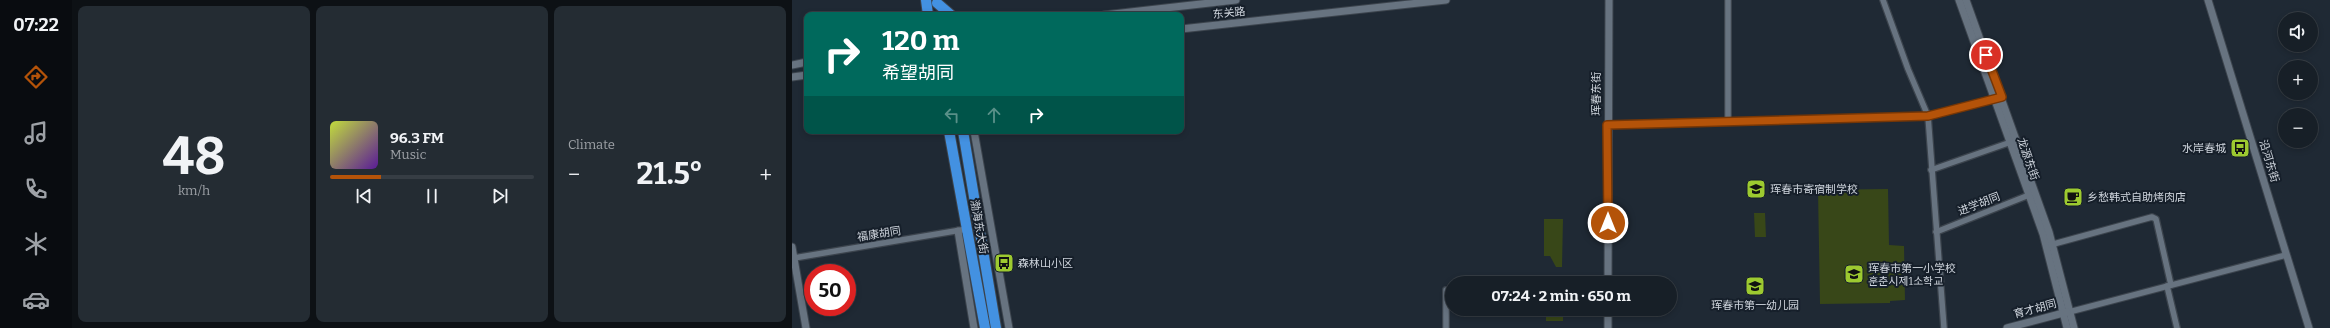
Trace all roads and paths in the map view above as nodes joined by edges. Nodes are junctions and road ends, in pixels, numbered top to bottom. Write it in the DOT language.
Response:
graph roads {
  1 [pos="926,0"];
  2 [pos="1236,0"];
  3 [pos="1446,0"];
  4 [pos="1609,0"];
  5 [pos="1728,0"];
  6 [pos="1883,0"];
  7 [pos="1959,0"];
  8 [pos="1966,0"];
  9 [pos="2208,0"];
  10 [pos="937,2"];
  11 [pos="928,12"];
  12 [pos="939,12"];
  13 [pos="948,12"];
  14 [pos="1130,12"];
  15 [pos="1184,29"];
  16 [pos="804,63"];
  17 [pos="792,65"];
  18 [pos="804,75"];
  19 [pos="792,77"];
  20 [pos="1998,98"];
  21 [pos="1928,116"];
  22 [pos="1728,121"];
  23 [pos="1607,125"];
  24 [pos="949,134"];
  25 [pos="964,134"];
  26 [pos="975,134"];
  27 [pos="2011,142"];
  28 [pos="1931,170"];
  29 [pos="2029,195"];
  30 [pos="962,230"];
  31 [pos="1936,232"];
  32 [pos="2049,245"];
  33 [pos="792,247"];
  34 [pos="2286,255"];
  35 [pos="794,258"];
  36 [pos="1608,276"];
  37 [pos="795,280"];
  38 [pos="2169,286"];
  39 [pos="2066,312"];
  40 [pos="1446,316"];
  41 [pos="1608,316"];
  42 [pos="806,328"];
  43 [pos="974,328"];
  44 [pos="985,328"];
  45 [pos="996,328"];
  46 [pos="1009,328"];
  47 [pos="1446,328"];
  48 [pos="1608,328"];
  49 [pos="1944,328"];
  50 [pos="2007,328"];
  51 [pos="2068,328"];
  52 [pos="2074,328"];
  53 [pos="2177,328"];
  54 [pos="2309,328"];
  1 -- 11 [label="highway"];
  2 -- 14 [label="main road, 东关路"];
  3 -- 15 [label="main road, 东关路"];
  4 -- 23 [label="main road, 珲春东街"];
  5 -- 22 [label="street"];
  6 -- 21 [label="street"];
  7 -- 20 [label="main road, 龙源东街"];
  8 -- 20 [label="main road, 龙源东街"];
  9 -- 34 [label="main road, 沿河东街"];
  10 -- 12 [label="highway"];
  10 -- 13 [label="highway"];
  16 -- 17 [label="main road"];
  18 -- 19 [label="main road"];
  20 -- 21 [label="street"];
  20 -- 27 [label="main road, 龙源东街"];
  20 -- 32 [label="main road, 龙源东街"];
  21 -- 22 [label="street"];
  21 -- 28 [label="street"];
  22 -- 23 [label="street"];
  23 -- 36 [label="main road, 珲春东街"];
  24 -- 30 [label="highway, 渤海东大街"];
  25 -- 45 [label="highway, 渤海东大街"];
  26 -- 46 [label="main road, 渤海东大街"];
  27 -- 28 [label="street"];
  27 -- 29 [label="main road, 龙源东街"];
  28 -- 31 [label="street"];
  29 -- 31 [label="street, 进学胡同"];
  29 -- 32 [label="main road, 龙源东街"];
  30 -- 35 [label="street, 福康胡同"];
  30 -- 43 [label="main road, 渤海东大街"];
  30 -- 44 [label="highway, 渤海东大街"];
  31 -- 49 [label="street"];
  32 -- 38 [label="street"];
  32 -- 39 [label="main road, 龙源东街"];
  33 -- 35 [label="main road"];
  34 -- 38 [label="street"];
  34 -- 54 [label="main road, 沿河东街"];
  35 -- 37 [label="main road"];
  37 -- 42 [label="main road"];
  38 -- 39 [label="street"];
  38 -- 53 [label="street"];
  39 -- 50 [label="main road, 育才胡同"];
  39 -- 51 [label="main road, 龙源东街"];
  39 -- 52 [label="main road, 龙源东街"];
  40 -- 47 [label="street"];
  41 -- 48 [label="main road"];
}
